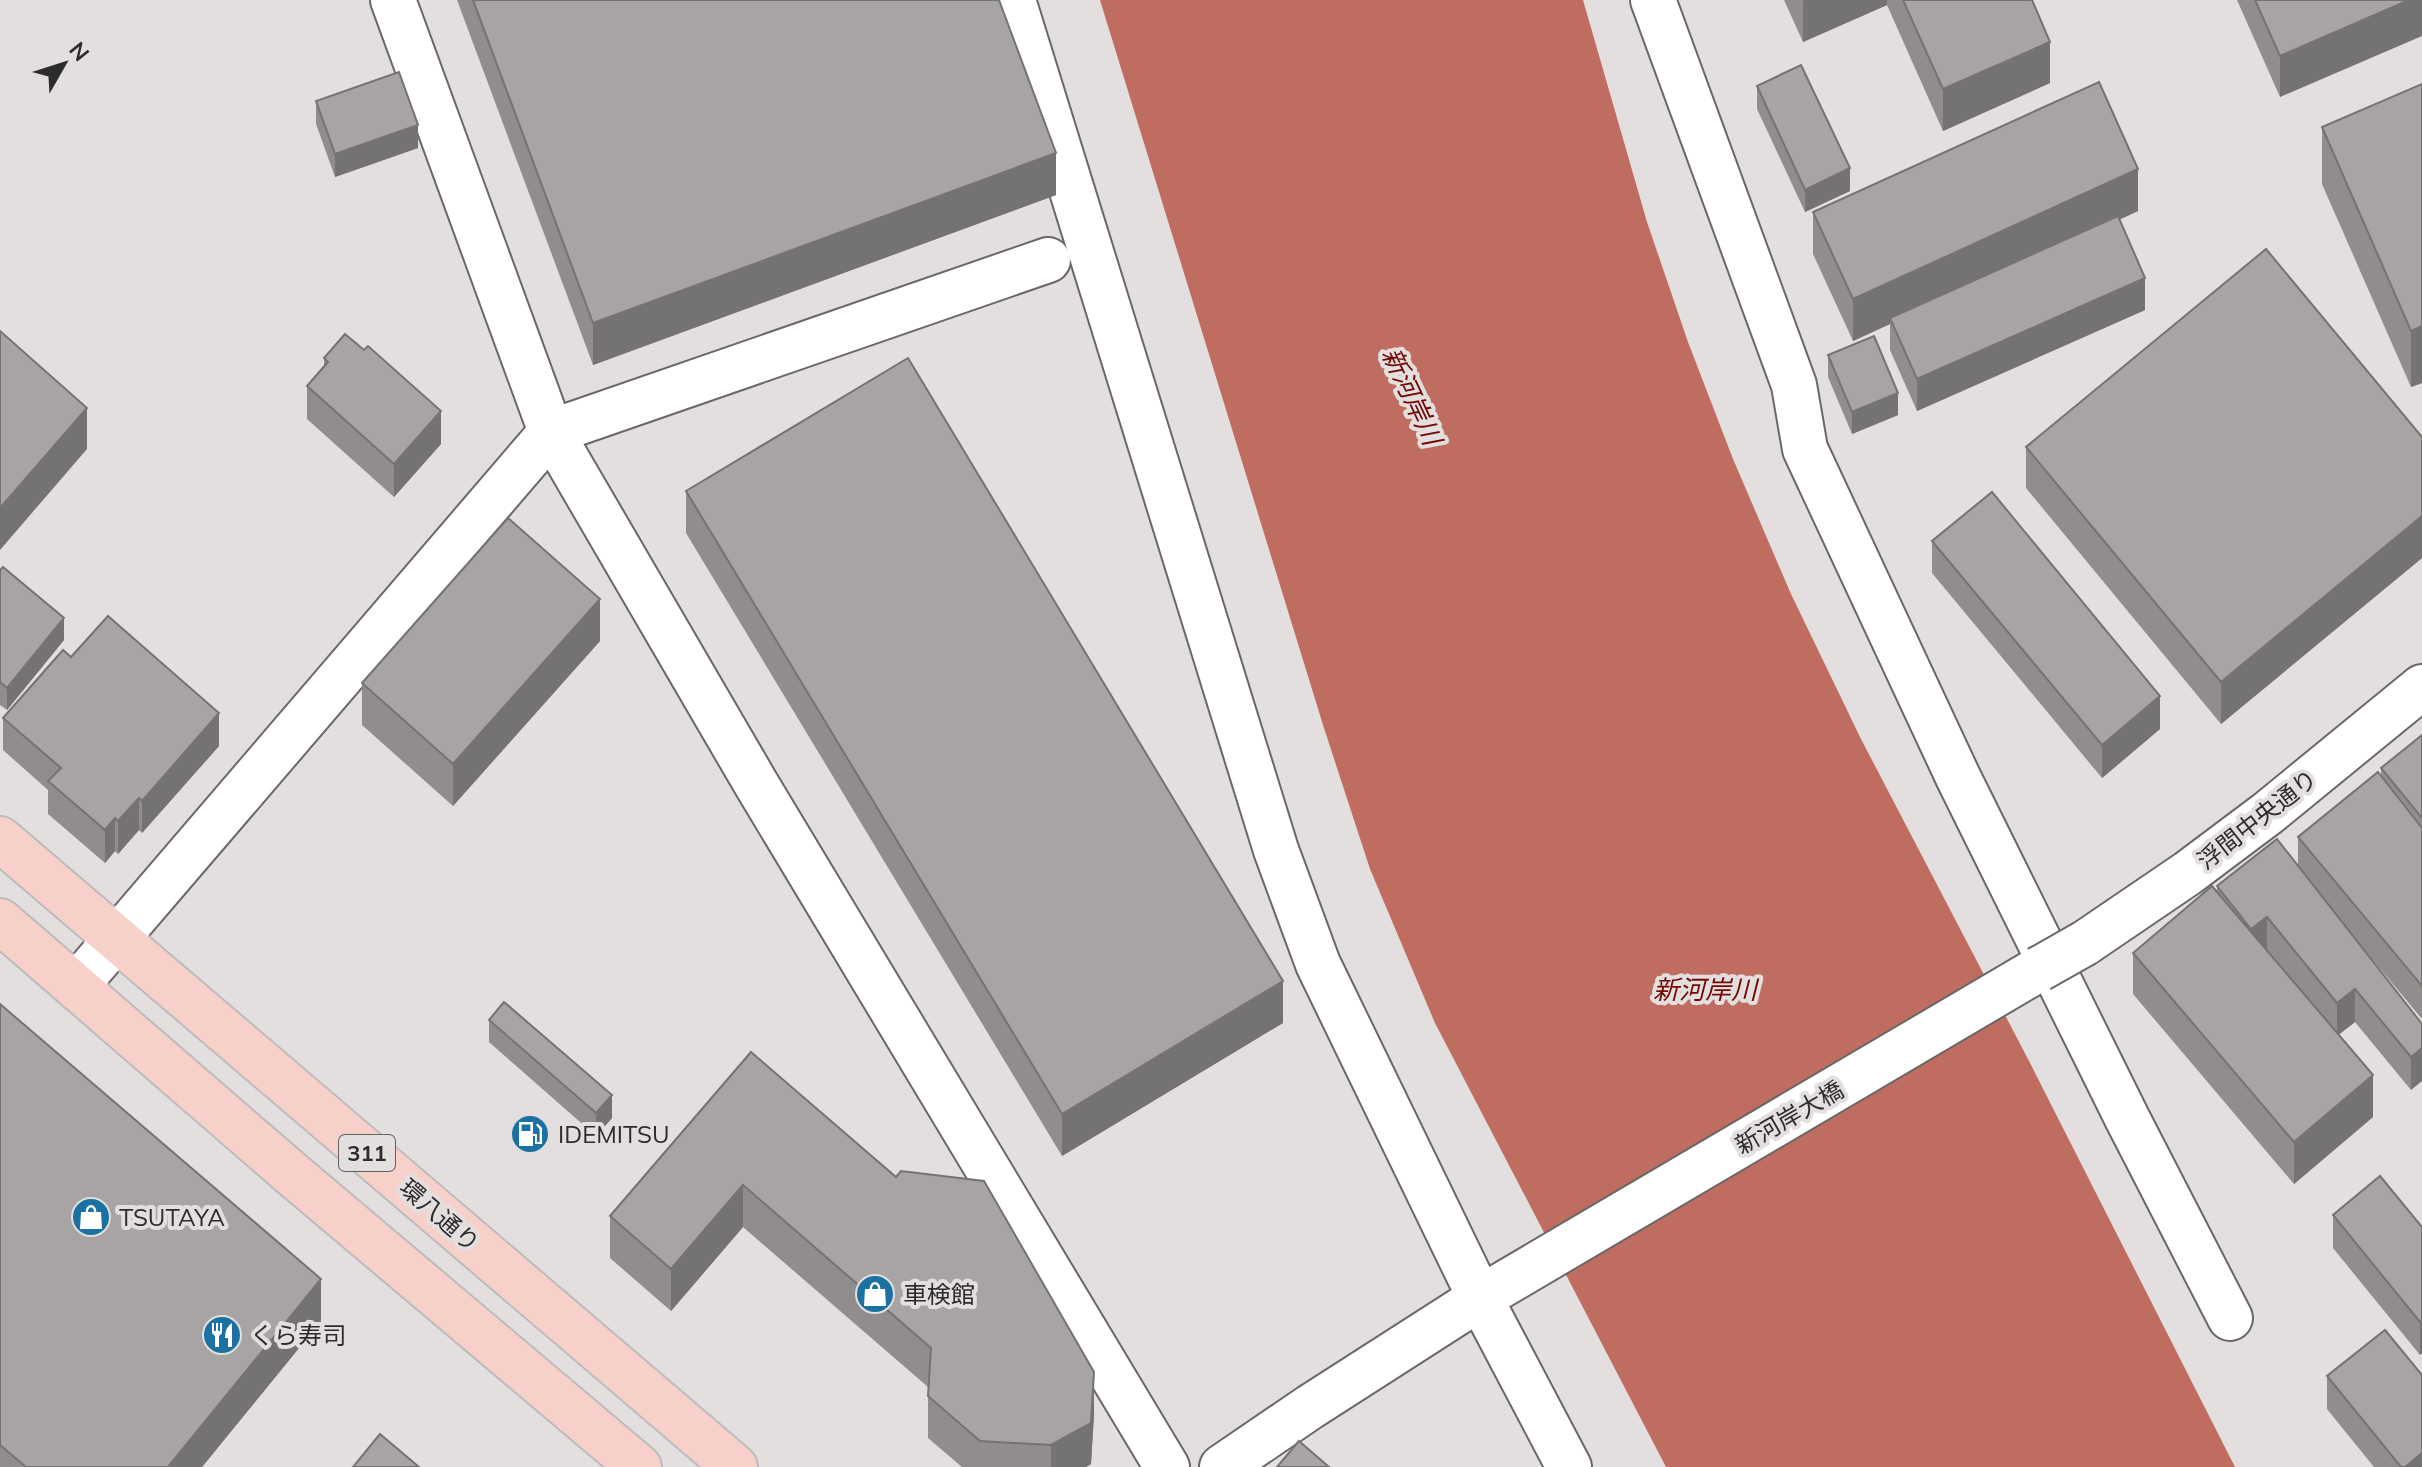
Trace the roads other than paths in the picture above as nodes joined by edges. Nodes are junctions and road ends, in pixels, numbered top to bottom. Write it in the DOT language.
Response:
graph roads {
  1 [pos="393,0"];
  2 [pos="1013,0"];
  3 [pos="1653,0"];
  4 [pos="1048,260"];
  5 [pos="551,432"];
  6 [pos="2422,687"];
  7 [pos="0,839"];
  8 [pos="0,921"];
  9 [pos="117,938"];
  10 [pos="2085,943"];
  11 [pos="76,986"];
  12 [pos="1486,1294"];
  13 [pos="2230,1318"];
  14 [pos="639,1467"];
  15 [pos="735,1467"];
  16 [pos="1167,1467"];
  17 [pos="1222,1467"];
  18 [pos="1569,1467"];
  1 -- 5 [label="street"];
  2 -- 12 [label="street"];
  3 -- 13 [label="street"];
  4 -- 5 [label="street"];
  5 -- 9 [label="street"];
  5 -- 16 [label="street"];
  6 -- 10 [label="street, 浮間中央通り"];
  7 -- 9 [label="main road, 環八通り / 311"];
  8 -- 11 [label="main road, 311"];
  9 -- 11 [label="street"];
  9 -- 15 [label="main road, 環八通り / 311"];
  10 -- 12 [label="street, 新河岸大橋, bridge"];
  11 -- 14 [label="main road, 311"];
  12 -- 17 [label="street, 新河岸大橋"];
  12 -- 18 [label="street"];
}
